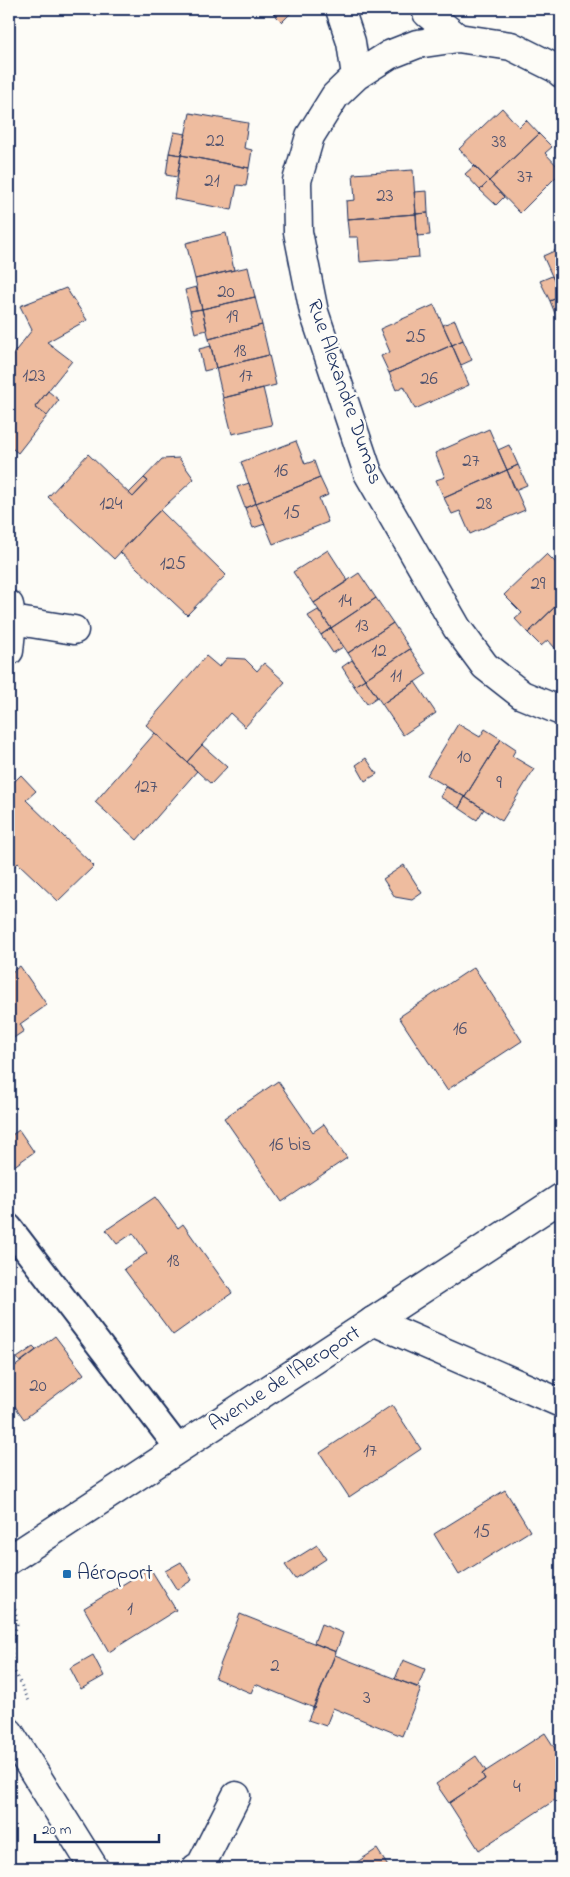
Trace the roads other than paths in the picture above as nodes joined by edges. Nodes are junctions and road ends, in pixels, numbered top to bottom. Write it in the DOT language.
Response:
graph roads {
  1 [pos="340,9"];
  2 [pos="426,9"];
  3 [pos="458,38"];
  4 [pos="561,74"];
  5 [pos="356,76"];
  6 [pos="11,613"];
  7 [pos="74,630"];
  8 [pos="9,652"];
  9 [pos="561,711"];
  10 [pos="561,1198"];
  11 [pos="9,1226"];
  12 [pos="373,1321"];
  13 [pos="561,1402"];
  14 [pos="178,1448"];
  15 [pos="9,1560"];
  16 [pos="9,1732"];
  17 [pos="236,1796"];
  18 [pos="94,1868"];
  19 [pos="196,1868"];
  1 -- 5 [label="street"];
  2 -- 3 [label="street"];
  3 -- 4 [label="street, Rue Alexandre Dumas"];
  3 -- 5 [label="street, Rue Alexandre Dumas"];
  5 -- 9 [label="street, Rue Alexandre Dumas"];
  6 -- 7 [label="street"];
  6 -- 8 [label="street"];
  10 -- 12 [label="street, Avenue de l'Aeroport"];
  11 -- 14 [label="lane"];
  12 -- 13 [label="street"];
  12 -- 14 [label="street, Avenue de l'Aeroport"];
  14 -- 15 [label="street, Avenue de l'Aeroport"];
  16 -- 18 [label="street"];
  17 -- 19 [label="street"];
}
